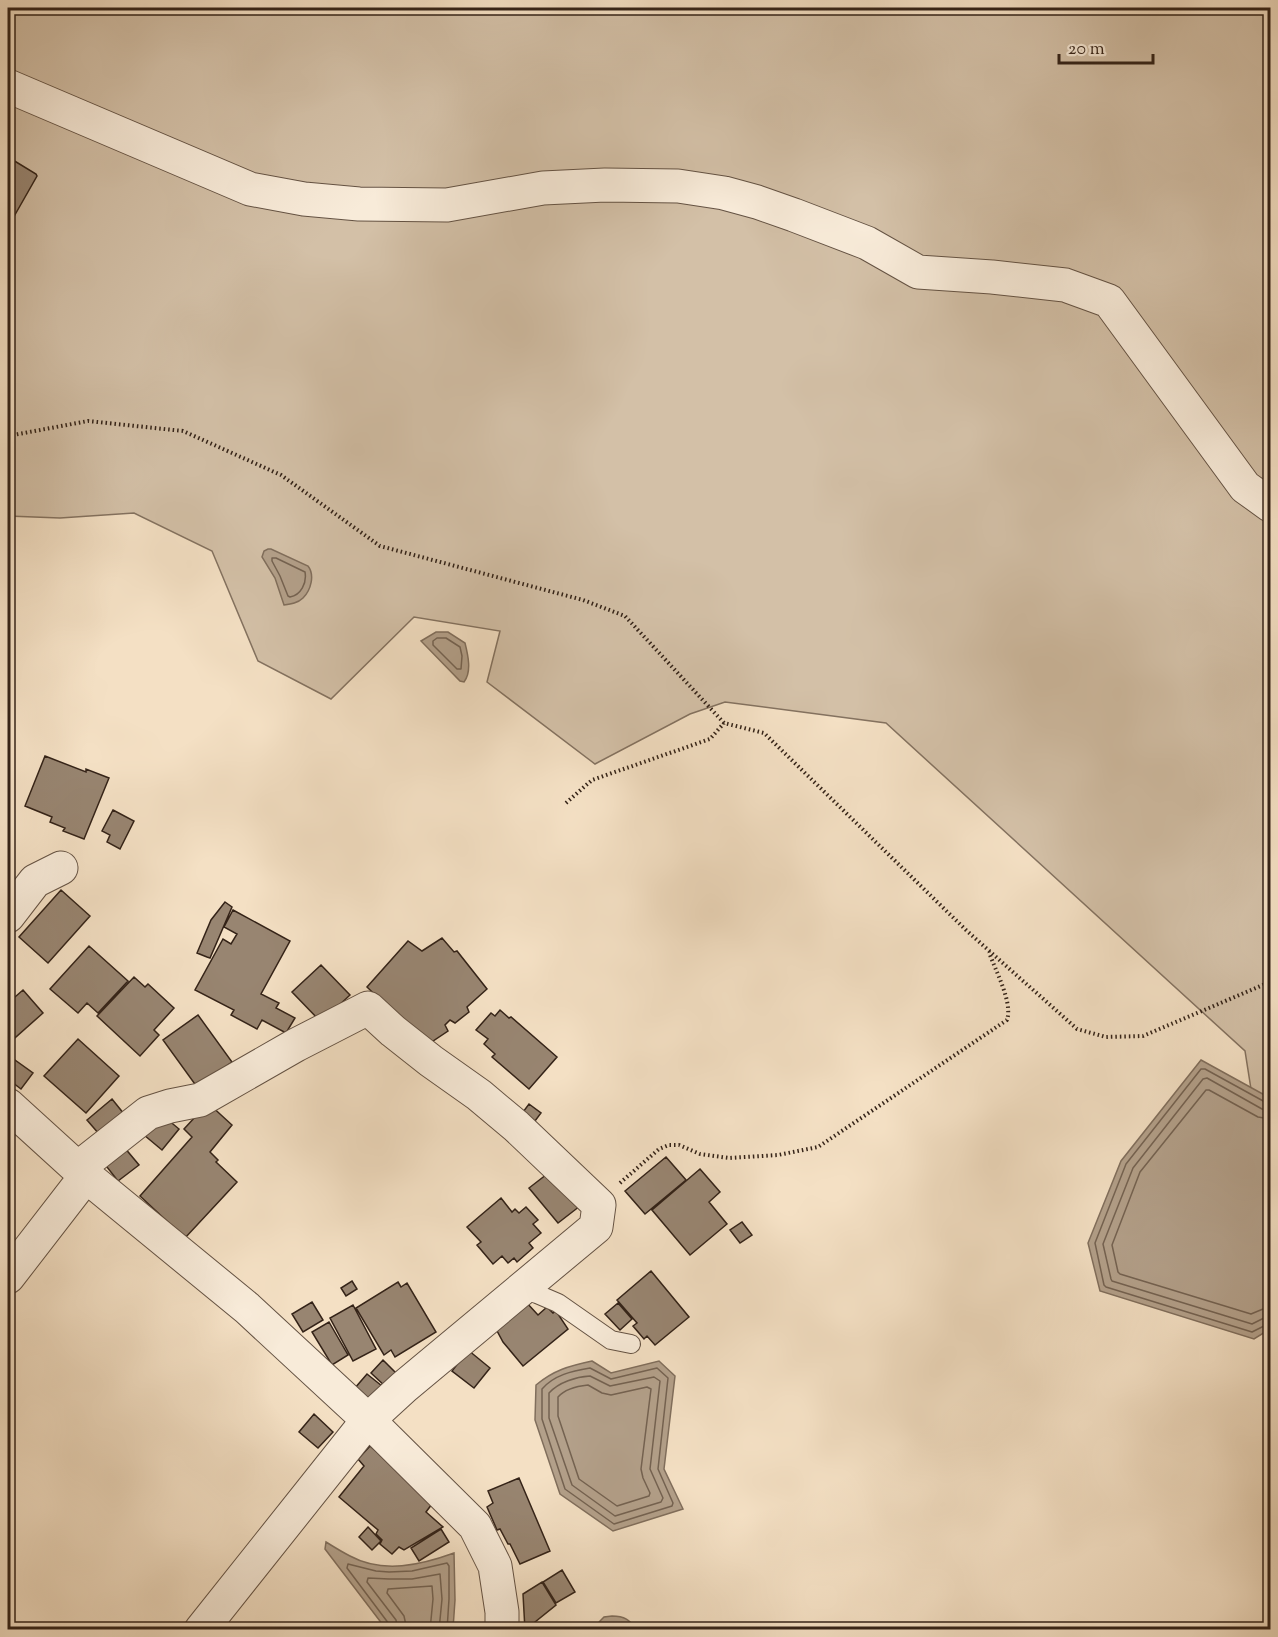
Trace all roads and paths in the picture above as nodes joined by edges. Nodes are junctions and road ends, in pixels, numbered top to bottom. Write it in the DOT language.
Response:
graph roads {
  1 [pos="8,86"];
  2 [pos="8,436"];
  3 [pos="1270,505"];
  4 [pos="724,723"];
  5 [pos="566,803"];
  6 [pos="61,868"];
  7 [pos="8,916"];
  8 [pos="988,950"];
  9 [pos="1270,982"];
  10 [pos="8,1105"];
  11 [pos="82,1172"];
  12 [pos="599,1205"];
  13 [pos="8,1277"];
  14 [pos="520,1289"];
  15 [pos="631,1344"];
  16 [pos="368,1420"];
  17 [pos="201,1629"];
  18 [pos="502,1629"];
  1 -- 3 [label="street"];
  2 -- 4 [label="path"];
  4 -- 5 [label="path"];
  4 -- 8 [label="path"];
  6 -- 7 [label="street"];
  8 -- 9 [label="path"];
  8 -- 12 [label="path"];
  10 -- 11 [label="street"];
  11 -- 12 [label="street"];
  11 -- 13 [label="street"];
  11 -- 16 [label="street"];
  12 -- 14 [label="street"];
  14 -- 15 [label="lane"];
  14 -- 16 [label="street"];
  16 -- 17 [label="street"];
  16 -- 18 [label="street"];
}
